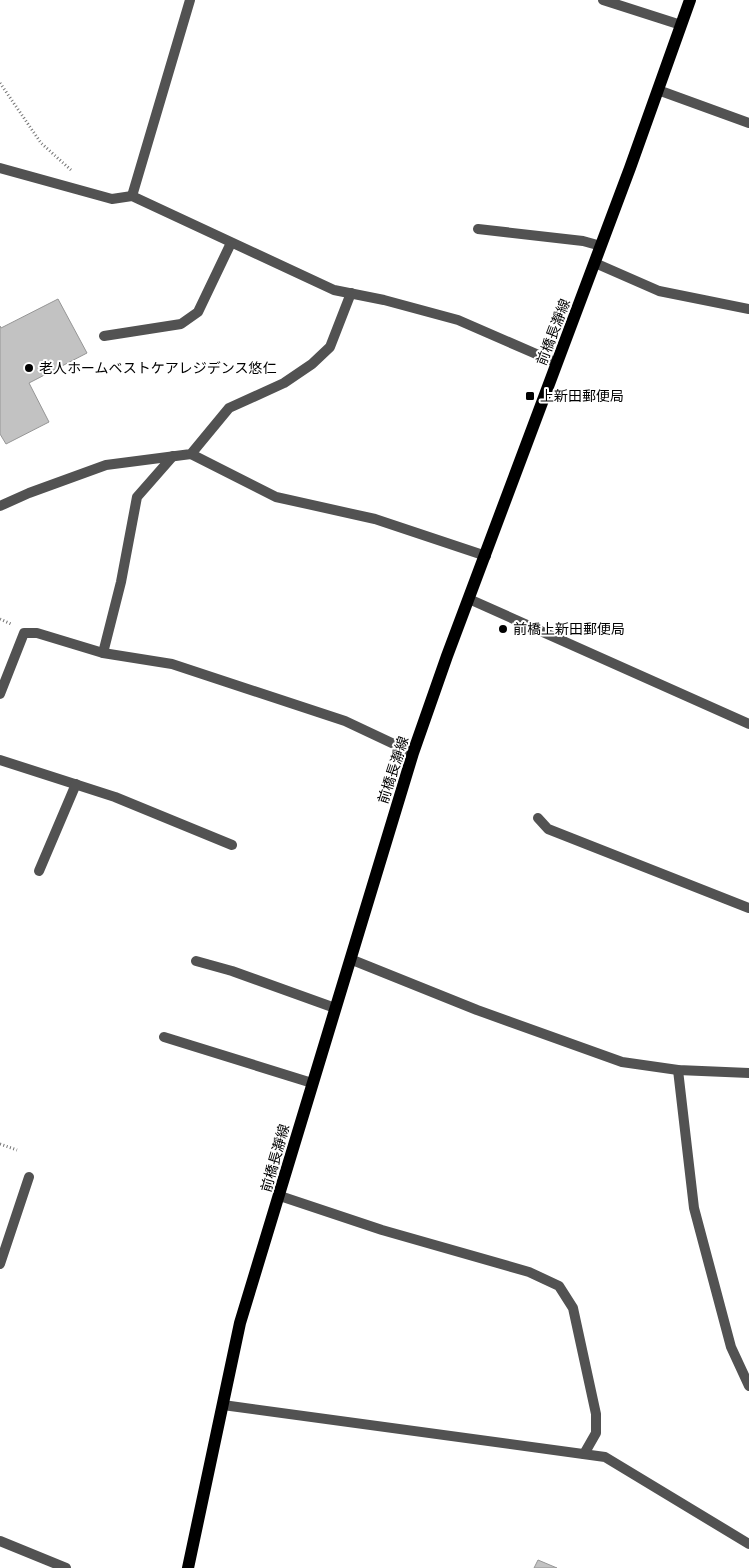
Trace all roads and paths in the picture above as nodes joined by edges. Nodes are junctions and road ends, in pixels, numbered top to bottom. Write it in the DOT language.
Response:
graph roads {
  1 [pos="190,0"];
  2 [pos="604,0"];
  3 [pos="690,0"];
  4 [pos="681,25"];
  5 [pos="0,83"];
  6 [pos="658,90"];
  7 [pos="749,122"];
  8 [pos="0,168"];
  9 [pos="66,187"];
  10 [pos="132,196"];
  11 [pos="478,229"];
  12 [pos="231,243"];
  13 [pos="601,246"];
  14 [pos="595,263"];
  15 [pos="352,292"];
  16 [pos="749,309"];
  17 [pos="104,336"];
  18 [pos="557,363"];
  19 [pos="191,454"];
  20 [pos="172,456"];
  21 [pos="0,506"];
  22 [pos="486,556"];
  23 [pos="470,599"];
  24 [pos="103,653"];
  25 [pos="0,694"];
  26 [pos="749,724"];
  27 [pos="413,753"];
  28 [pos="0,760"];
  29 [pos="76,784"];
  30 [pos="538,818"];
  31 [pos="232,845"];
  32 [pos="39,871"];
  33 [pos="749,908"];
  34 [pos="350,959"];
  35 [pos="196,961"];
  36 [pos="335,1008"];
  37 [pos="164,1038"];
  38 [pos="678,1070"];
  39 [pos="749,1073"];
  40 [pos="312,1083"];
  41 [pos="0,1144"];
  42 [pos="17,1150"];
  43 [pos="29,1177"];
  44 [pos="280,1196"];
  45 [pos="0,1264"];
  46 [pos="749,1386"];
  47 [pos="222,1405"];
  48 [pos="584,1454"];
  49 [pos="0,1541"];
  50 [pos="749,1544"];
  51 [pos="44,1564"];
  52 [pos="66,1568"];
  53 [pos="188,1568"];
  1 -- 10 [label="street"];
  2 -- 4 [label="street"];
  3 -- 4 [label="main road, 前橋長瀞線"];
  4 -- 6 [label="main road, 前橋長瀞線"];
  5 -- 9 [label="path"];
  6 -- 7 [label="street"];
  6 -- 13 [label="main road, 前橋長瀞線"];
  8 -- 9 [label="street"];
  9 -- 10 [label="street"];
  10 -- 12 [label="street"];
  11 -- 13 [label="street"];
  12 -- 15 [label="street"];
  12 -- 17 [label="street"];
  13 -- 14 [label="main road, 前橋長瀞線"];
  14 -- 16 [label="street"];
  14 -- 18 [label="main road, 前橋長瀞線"];
  15 -- 18 [label="street"];
  15 -- 19 [label="street"];
  18 -- 22 [label="main road, 前橋長瀞線"];
  19 -- 20 [label="street"];
  19 -- 22 [label="street"];
  20 -- 21 [label="street"];
  20 -- 24 [label="street"];
  22 -- 23 [label="main road, 前橋長瀞線"];
  23 -- 26 [label="street"];
  23 -- 27 [label="main road, 前橋長瀞線"];
  24 -- 25 [label="street"];
  24 -- 27 [label="street"];
  27 -- 34 [label="main road, 前橋長瀞線"];
  28 -- 29 [label="street"];
  29 -- 31 [label="street"];
  29 -- 32 [label="street"];
  30 -- 33 [label="street"];
  34 -- 36 [label="main road, 前橋長瀞線"];
  34 -- 38 [label="street"];
  35 -- 36 [label="street"];
  36 -- 40 [label="main road, 前橋長瀞線"];
  37 -- 40 [label="street"];
  38 -- 39 [label="street"];
  38 -- 46 [label="street"];
  40 -- 44 [label="main road, 前橋長瀞線"];
  41 -- 42 [label="path"];
  43 -- 45 [label="street"];
  44 -- 47 [label="main road, 前橋長瀞線"];
  44 -- 48 [label="street"];
  47 -- 48 [label="street"];
  47 -- 53 [label="main road, 前橋長瀞線"];
  48 -- 50 [label="street"];
  49 -- 51 [label="street"];
  51 -- 52 [label="street"];
}
